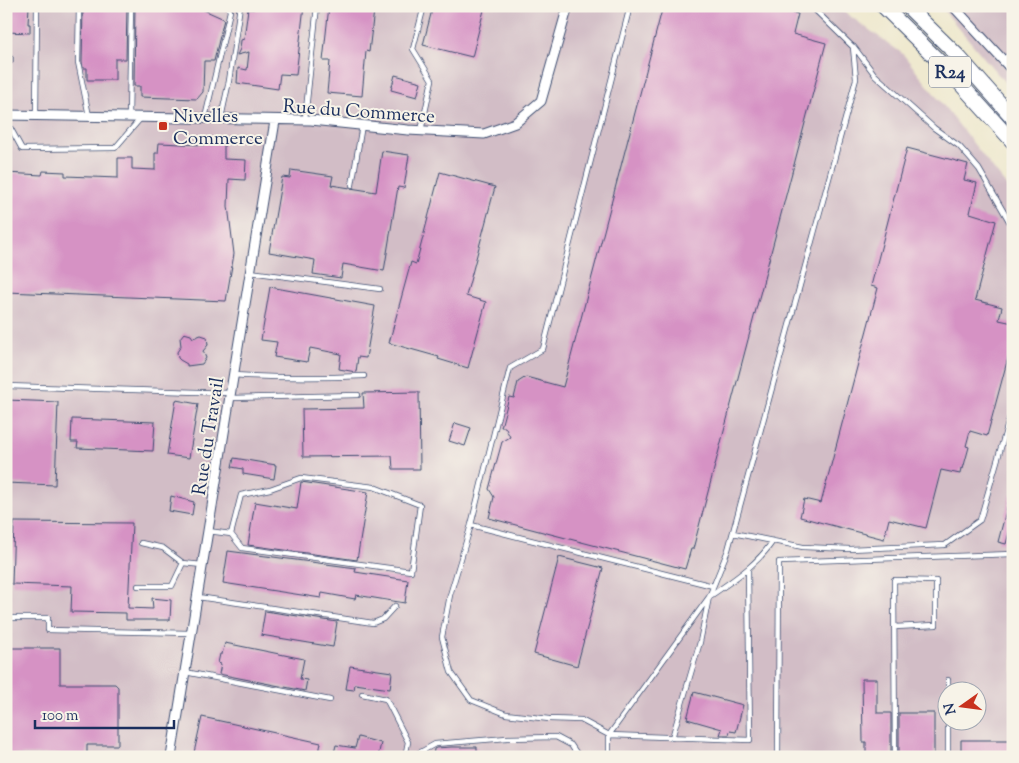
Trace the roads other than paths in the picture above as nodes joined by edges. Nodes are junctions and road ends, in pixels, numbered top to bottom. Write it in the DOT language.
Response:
graph roads {
  1 [pos="37,6"];
  2 [pos="79,6"];
  3 [pos="131,6"];
  4 [pos="228,6"];
  5 [pos="240,6"];
  6 [pos="317,6"];
  7 [pos="424,6"];
  8 [pos="568,6"];
  9 [pos="630,6"];
  10 [pos="807,6"];
  11 [pos="883,6"];
  12 [pos="907,6"];
  13 [pos="953,6"];
  14 [pos="853,47"];
  15 [pos="1013,50"];
  16 [pos="1004,60"];
  17 [pos="1013,71"];
  18 [pos="6,115"];
  19 [pos="36,116"];
  20 [pos="89,117"];
  21 [pos="129,118"];
  22 [pos="141,118"];
  23 [pos="1013,118"];
  24 [pos="6,120"];
  25 [pos="205,120"];
  26 [pos="220,120"];
  27 [pos="305,120"];
  28 [pos="275,121"];
  29 [pos="362,125"];
  30 [pos="422,131"];
  31 [pos="1013,142"];
  32 [pos="352,185"];
  33 [pos="1013,228"];
  34 [pos="250,272"];
  35 [pos="380,289"];
  36 [pos="233,375"];
  37 [pos="364,376"];
  38 [pos="6,386"];
  39 [pos="358,395"];
  40 [pos="230,396"];
  41 [pos="1013,406"];
  42 [pos="472,525"];
  43 [pos="208,531"];
  44 [pos="733,533"];
  45 [pos="231,534"];
  46 [pos="773,541"];
  47 [pos="141,543"];
  48 [pos="1013,554"];
  49 [pos="183,563"];
  50 [pos="202,565"];
  51 [pos="748,569"];
  52 [pos="138,586"];
  53 [pos="713,586"];
  54 [pos="197,597"];
  55 [pos="709,597"];
  56 [pos="395,606"];
  57 [pos="6,618"];
  58 [pos="894,627"];
  59 [pos="191,633"];
  60 [pos="185,672"];
  61 [pos="362,694"];
  62 [pos="330,700"];
  63 [pos="948,730"];
  64 [pos="609,735"];
  65 [pos="672,738"];
  66 [pos="171,757"];
  67 [pos="405,757"];
  68 [pos="416,757"];
  69 [pos="579,757"];
  70 [pos="608,757"];
  71 [pos="778,757"];
  72 [pos="895,757"];
  73 [pos="948,757"];
  1 -- 19 [label="lane"];
  2 -- 20 [label="lane"];
  3 -- 21 [label="lane"];
  4 -- 25 [label="lane"];
  5 -- 26 [label="lane"];
  6 -- 27 [label="lane"];
  7 -- 30 [label="lane"];
  8 -- 30 [label="street, Rue du Commerce"];
  9 -- 42 [label="lane"];
  10 -- 14 [label="lane"];
  11 -- 31 [label="highway, R24"];
  12 -- 23 [label="highway, R24"];
  13 -- 16 [label="street"];
  14 -- 33 [label="lane"];
  14 -- 44 [label="lane"];
  15 -- 16 [label="lane"];
  16 -- 17 [label="street"];
  18 -- 19 [label="street, Rue du Commerce"];
  19 -- 20 [label="street, Rue du Commerce"];
  20 -- 21 [label="street, Rue du Commerce"];
  21 -- 22 [label="street, Rue du Commerce"];
  22 -- 24 [label="lane"];
  22 -- 25 [label="street, Rue du Commerce"];
  25 -- 26 [label="street, Rue du Commerce"];
  26 -- 28 [label="street, Rue du Commerce"];
  27 -- 28 [label="street, Rue du Commerce"];
  27 -- 29 [label="street, Rue du Commerce"];
  28 -- 34 [label="street, Rue du Travail"];
  29 -- 30 [label="street, Rue du Commerce"];
  29 -- 32 [label="lane"];
  34 -- 35 [label="lane"];
  34 -- 36 [label="street, Rue du Travail"];
  36 -- 37 [label="lane"];
  36 -- 40 [label="street, Rue du Travail"];
  38 -- 40 [label="lane"];
  39 -- 40 [label="lane"];
  40 -- 43 [label="street, Rue du Travail"];
  41 -- 46 [label="lane"];
  42 -- 53 [label="lane"];
  42 -- 64 [label="lane"];
  43 -- 45 [label="lane"];
  43 -- 50 [label="street, Rue du Travail"];
  44 -- 46 [label="lane"];
  44 -- 53 [label="lane"];
  45 -- 45 [label="lane"];
  46 -- 51 [label="lane"];
  47 -- 49 [label="lane"];
  48 -- 71 [label="lane"];
  49 -- 50 [label="lane"];
  49 -- 52 [label="lane"];
  50 -- 54 [label="street, Rue du Travail"];
  51 -- 55 [label="lane"];
  51 -- 65 [label="lane"];
  53 -- 55 [label="lane"];
  54 -- 56 [label="lane"];
  54 -- 59 [label="street, Rue du Travail"];
  55 -- 64 [label="lane"];
  55 -- 65 [label="lane"];
  57 -- 59 [label="lane"];
  58 -- 58 [label="lane"];
  58 -- 72 [label="lane"];
  59 -- 60 [label="street, Rue du Travail"];
  60 -- 62 [label="lane"];
  60 -- 66 [label="street, Rue du Travail"];
  61 -- 67 [label="lane"];
  63 -- 73 [label="lane"];
  64 -- 65 [label="lane"];
  64 -- 70 [label="lane"];
  68 -- 69 [label="lane"];
}
